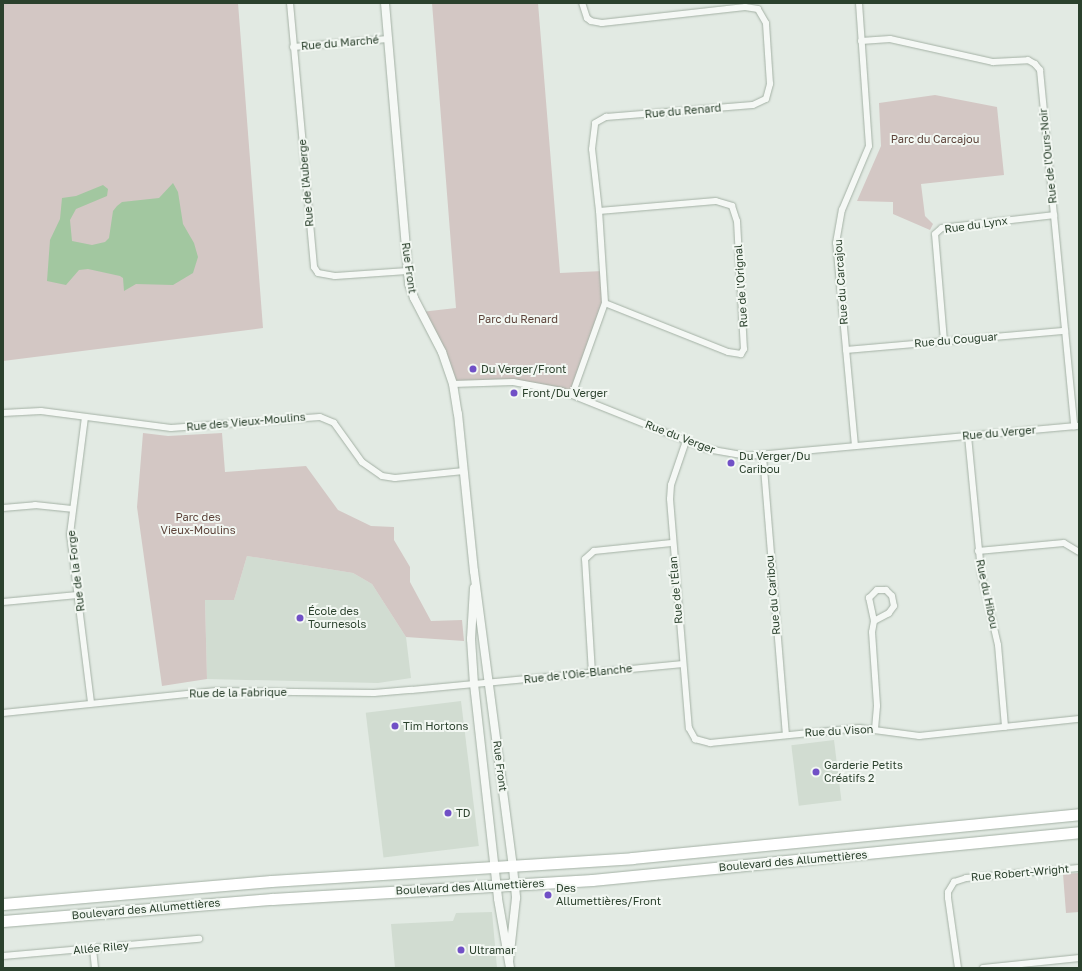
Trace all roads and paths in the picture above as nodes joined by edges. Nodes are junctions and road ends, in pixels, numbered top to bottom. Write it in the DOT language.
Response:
graph roads {
  1 [pos="290,3"];
  2 [pos="385,3"];
  3 [pos="582,3"];
  4 [pos="858,3"];
  5 [pos="388,39"];
  6 [pos="861,41"];
  7 [pos="293,48"];
  8 [pos="599,211"];
  9 [pos="1054,215"];
  10 [pos="408,270"];
  11 [pos="604,303"];
  12 [pos="1065,331"];
  13 [pos="944,342"];
  14 [pos="846,350"];
  15 [pos="453,384"];
  16 [pos="572,395"];
  17 [pos="3,413"];
  18 [pos="85,417"];
  19 [pos="1077,426"];
  20 [pos="968,436"];
  21 [pos="686,441"];
  22 [pos="855,446"];
  23 [pos="763,456"];
  24 [pos="464,471"];
  25 [pos="3,508"];
  26 [pos="72,509"];
  27 [pos="672,543"];
  28 [pos="978,551"];
  29 [pos="1079,552"];
  30 [pos="474,571"];
  31 [pos="78,595"];
  32 [pos="3,602"];
  33 [pos="874,621"];
  34 [pos="683,664"];
  35 [pos="592,672"];
  36 [pos="489,682"];
  37 [pos="474,684"];
  38 [pos="91,702"];
  39 [pos="3,713"];
  40 [pos="1079,719"];
  41 [pos="1005,727"];
  42 [pos="875,728"];
  43 [pos="786,735"];
  44 [pos="695,739"];
  45 [pos="1079,814"];
  46 [pos="1079,832"];
  47 [pos="513,868"];
  48 [pos="1079,868"];
  49 [pos="496,869"];
  50 [pos="515,884"];
  51 [pos="498,885"];
  52 [pos="3,904"];
  53 [pos="3,921"];
  54 [pos="199,939"];
  55 [pos="93,948"];
  56 [pos="3,956"];
  57 [pos="1079,958"];
  58 [pos="509,964"];
  59 [pos="95,968"];
  60 [pos="958,968"];
  61 [pos="983,968"];
  1 -- 7 [label="street, Rue de l'Auberge"];
  2 -- 5 [label="street, Rue Front"];
  3 -- 8 [label="street, Rue du Renard"];
  4 -- 6 [label="street, Rue du Carcajou"];
  5 -- 7 [label="street, Rue du Marché"];
  5 -- 10 [label="street, Rue Front"];
  6 -- 9 [label="street, Rue de l'Ours-Noir"];
  6 -- 14 [label="street, Rue du Carcajou"];
  7 -- 10 [label="street, Rue de l'Auberge"];
  8 -- 11 [label="street, Rue du Renard"];
  8 -- 11 [label="street, Rue de l'Orignal"];
  9 -- 12 [label="street, Rue de l'Ours-Noir"];
  9 -- 13 [label="street, Rue du Lynx"];
  10 -- 15 [label="street, Rue Front"];
  11 -- 16 [label="street, Rue du Renard"];
  12 -- 13 [label="street, Rue du Couguar"];
  12 -- 19 [label="street, Rue de l'Ours-Noir"];
  13 -- 14 [label="street, Rue du Couguar"];
  14 -- 22 [label="street, Rue du Carcajou"];
  15 -- 16 [label="street, Rue du Verger"];
  15 -- 24 [label="street, Rue Front"];
  16 -- 21 [label="street, Rue du Verger"];
  17 -- 18 [label="street, Rue des Vieux-Moulins"];
  18 -- 24 [label="street, Rue des Vieux-Moulins"];
  18 -- 26 [label="street, Rue de la Forge"];
  19 -- 20 [label="street, Rue du Verger"];
  20 -- 22 [label="street, Rue du Verger"];
  20 -- 28 [label="street, Rue du Hibou"];
  21 -- 23 [label="street, Rue du Verger"];
  21 -- 27 [label="street, Rue de l'Élan"];
  22 -- 23 [label="street, Rue du Verger"];
  23 -- 43 [label="street, Rue du Caribou"];
  24 -- 30 [label="street, Rue Front"];
  25 -- 26 [label="street"];
  26 -- 31 [label="street, Rue de la Forge"];
  27 -- 34 [label="street, Rue de l'Élan"];
  27 -- 35 [label="street"];
  28 -- 29 [label="street"];
  28 -- 41 [label="street, Rue du Hibou"];
  30 -- 36 [label="street, Rue Front"];
  30 -- 37 [label="street, Rue Front"];
  31 -- 32 [label="street"];
  31 -- 38 [label="street, Rue de la Forge"];
  33 -- 33 [label="street"];
  33 -- 42 [label="street"];
  34 -- 35 [label="street, Rue de l'Oie-Blanche"];
  34 -- 44 [label="street, Rue de l'Élan"];
  35 -- 36 [label="street, Rue de l'Oie-Blanche"];
  36 -- 37 [label="street, Rue de l'Oie-Blanche"];
  36 -- 47 [label="street, Rue Front"];
  37 -- 38 [label="street, Rue de la Fabrique"];
  37 -- 49 [label="street, Rue Front"];
  38 -- 39 [label="street, Rue de la Fabrique"];
  40 -- 41 [label="street, Rue du Vison"];
  41 -- 42 [label="street, Rue du Vison"];
  42 -- 43 [label="street, Rue du Vison"];
  43 -- 44 [label="street, Rue du Vison"];
  45 -- 47 [label="highway, Boulevard des Allumettières"];
  46 -- 50 [label="highway, Boulevard des Allumettières"];
  47 -- 49 [label="highway, Boulevard des Allumettières"];
  47 -- 50 [label="street, Rue Front"];
  48 -- 60 [label="street, Rue Robert-Wright"];
  49 -- 51 [label="street, Rue Front"];
  49 -- 52 [label="highway, Boulevard des Allumettières"];
  50 -- 51 [label="highway, Boulevard des Allumettières"];
  50 -- 58 [label="street, Rue Front"];
  51 -- 53 [label="highway, Boulevard des Allumettières"];
  51 -- 58 [label="street, Rue Front"];
  54 -- 55 [label="street, Allée Riley"];
  55 -- 56 [label="street, Allée Riley"];
  55 -- 59 [label="street"];
  57 -- 61 [label="street"];
}
